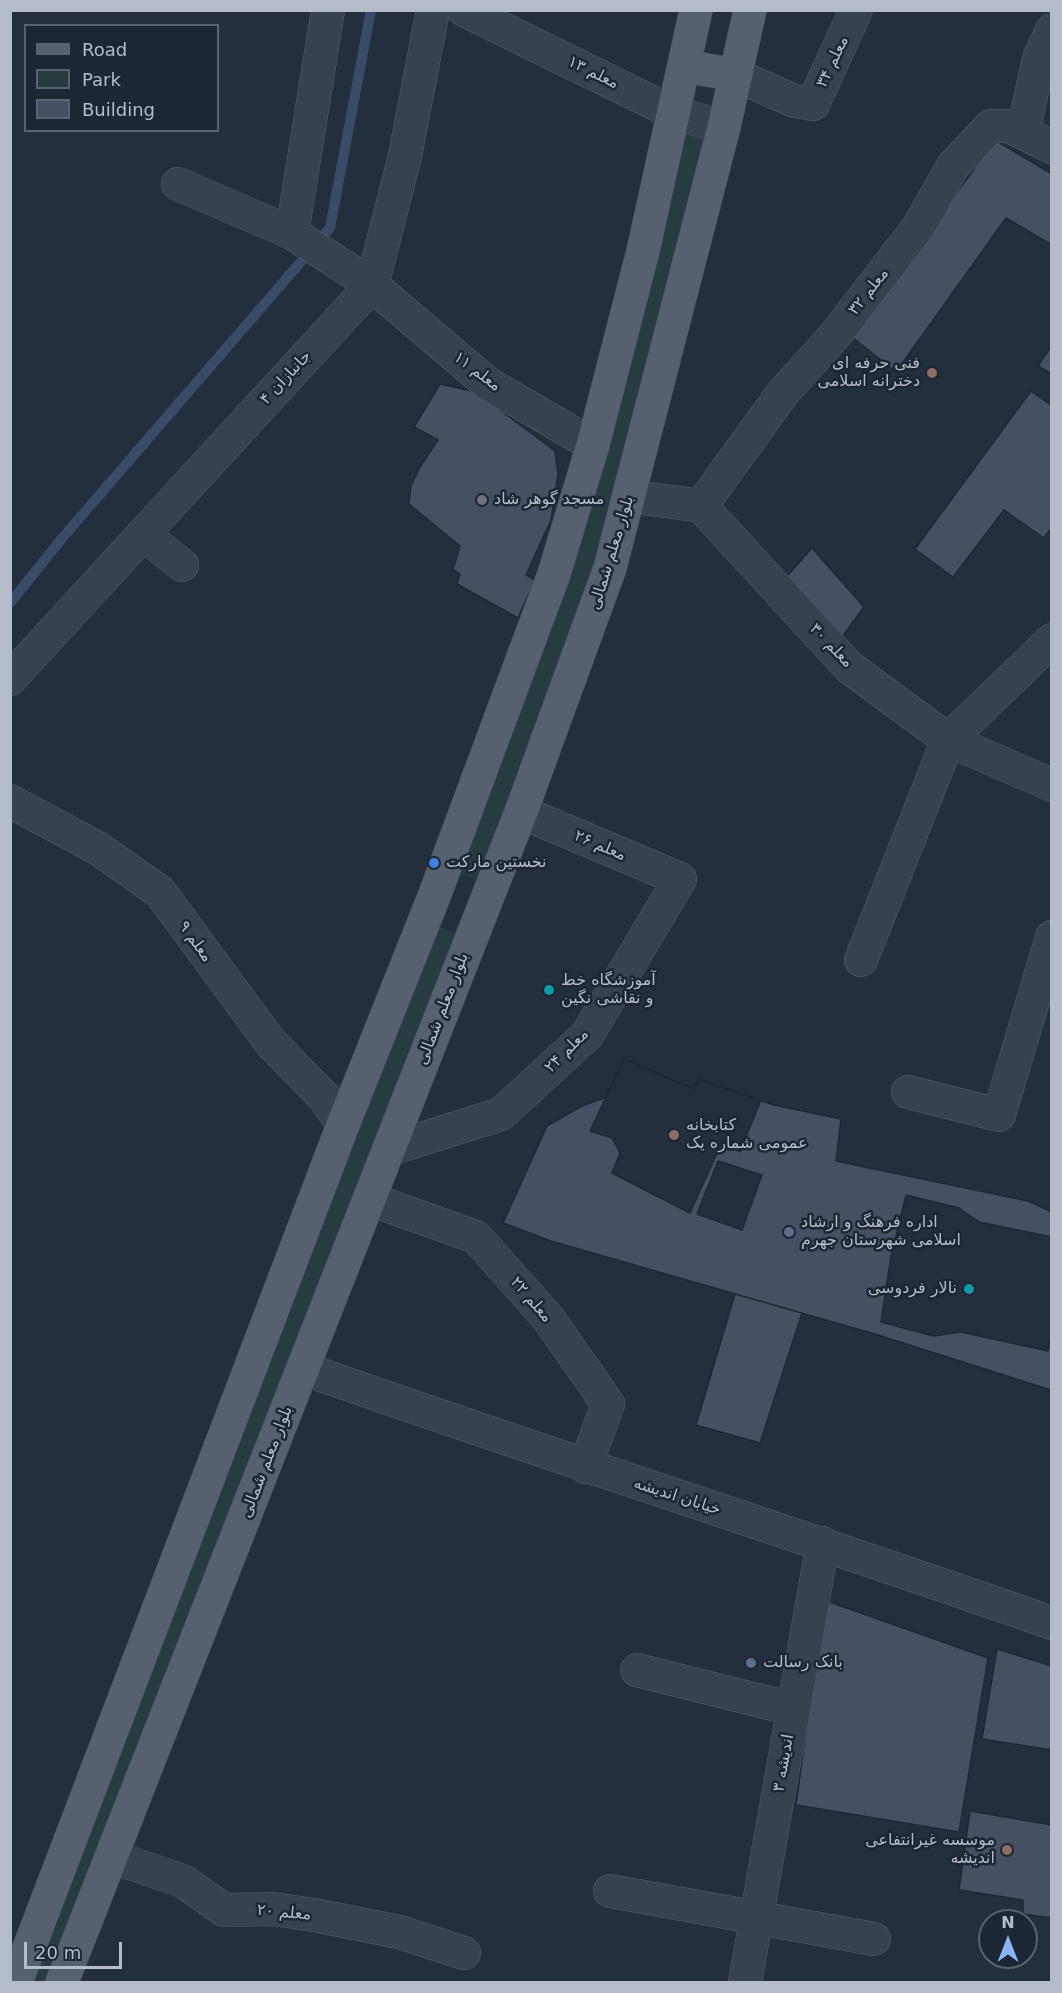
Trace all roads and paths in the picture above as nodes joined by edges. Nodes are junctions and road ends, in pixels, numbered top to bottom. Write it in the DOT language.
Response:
graph roads {
  1 [pos="328,10"];
  2 [pos="433,10"];
  3 [pos="464,10"];
  4 [pos="696,10"];
  5 [pos="750,10"];
  6 [pos="856,10"];
  7 [pos="1052,30"];
  8 [pos="684,66"];
  9 [pos="736,75"];
  10 [pos="674,112"];
  11 [pos="724,127"];
  12 [pos="1023,132"];
  13 [pos="1052,147"];
  14 [pos="178,184"];
  15 [pos="296,236"];
  16 [pos="372,285"];
  17 [pos="593,445"];
  18 [pos="629,496"];
  19 [pos="701,506"];
  20 [pos="143,534"];
  21 [pos="182,565"];
  22 [pos="1052,640"];
  23 [pos="10,679"];
  24 [pos="948,740"];
  25 [pos="1052,785"];
  26 [pos="10,801"];
  27 [pos="521,812"];
  28 [pos="680,879"];
  29 [pos="435,894"];
  30 [pos="481,909"];
  31 [pos="1052,937"];
  32 [pos="861,960"];
  33 [pos="908,1092"];
  34 [pos="343,1125"];
  35 [pos="390,1149"];
  36 [pos="369,1199"];
  37 [pos="304,1369"];
  38 [pos="585,1467"];
  39 [pos="823,1544"];
  40 [pos="1052,1623"];
  41 [pos="638,1670"];
  42 [pos="793,1709"];
  43 [pos="112,1857"];
  44 [pos="610,1891"];
  45 [pos="756,1919"];
  46 [pos="874,1939"];
  47 [pos="464,1953"];
  48 [pos="16,1983"];
  49 [pos="62,1983"];
  50 [pos="745,1983"];
  1 -- 15 [label="street"];
  2 -- 16 [label="street, جانبازان ۴"];
  3 -- 10 [label="street, معلم ۱۳"];
  4 -- 8 [label="main road"];
  5 -- 9 [label="main road, بلوار معلم شمالی"];
  6 -- 9 [label="street, معلم ۳۴"];
  7 -- 12 [label="street"];
  8 -- 9 [label="main road"];
  8 -- 10 [label="main road"];
  9 -- 11 [label="main road, بلوار معلم شمالی"];
  10 -- 11 [label="street, معلم ۱۳"];
  10 -- 17 [label="main road"];
  11 -- 18 [label="main road, بلوار معلم شمالی"];
  12 -- 13 [label="street, معلم ۳۲"];
  12 -- 19 [label="street, معلم ۳۲"];
  14 -- 15 [label="street, معلم ۱۱"];
  15 -- 16 [label="street, معلم ۱۱"];
  16 -- 17 [label="street, معلم ۱۱"];
  16 -- 20 [label="street, جانبازان ۴"];
  17 -- 29 [label="main road"];
  18 -- 19 [label="street"];
  18 -- 27 [label="main road, بلوار معلم شمالی"];
  19 -- 24 [label="street, معلم ۳۰"];
  20 -- 21 [label="street"];
  20 -- 23 [label="street, جانبازان ۴"];
  22 -- 24 [label="street"];
  24 -- 25 [label="street, معلم ۳۰"];
  24 -- 32 [label="street"];
  26 -- 34 [label="street, معلم ۹"];
  27 -- 28 [label="street, معلم ۲۶"];
  27 -- 30 [label="main road, بلوار معلم شمالی"];
  28 -- 35 [label="street, معلم ۲۴"];
  29 -- 30 [label="main road"];
  29 -- 34 [label="main road"];
  30 -- 35 [label="main road, بلوار معلم شمالی"];
  31 -- 33 [label="street"];
  34 -- 48 [label="main road"];
  35 -- 36 [label="main road, بلوار معلم شمالی"];
  36 -- 37 [label="main road, بلوار معلم شمالی"];
  36 -- 38 [label="street, معلم ۲۲"];
  37 -- 38 [label="street, خیابان اندیشه"];
  37 -- 43 [label="main road, بلوار معلم شمالی"];
  38 -- 39 [label="street, خیابان اندیشه"];
  39 -- 40 [label="street, خیابان اندیشه"];
  39 -- 42 [label="street, اندیشه ۳"];
  41 -- 42 [label="street"];
  42 -- 45 [label="street, اندیشه ۳"];
  43 -- 47 [label="street, معلم ۲۰"];
  43 -- 49 [label="main road, بلوار معلم شمالی"];
  44 -- 45 [label="street"];
  45 -- 46 [label="street"];
  45 -- 50 [label="street, اندیشه ۳"];
}
